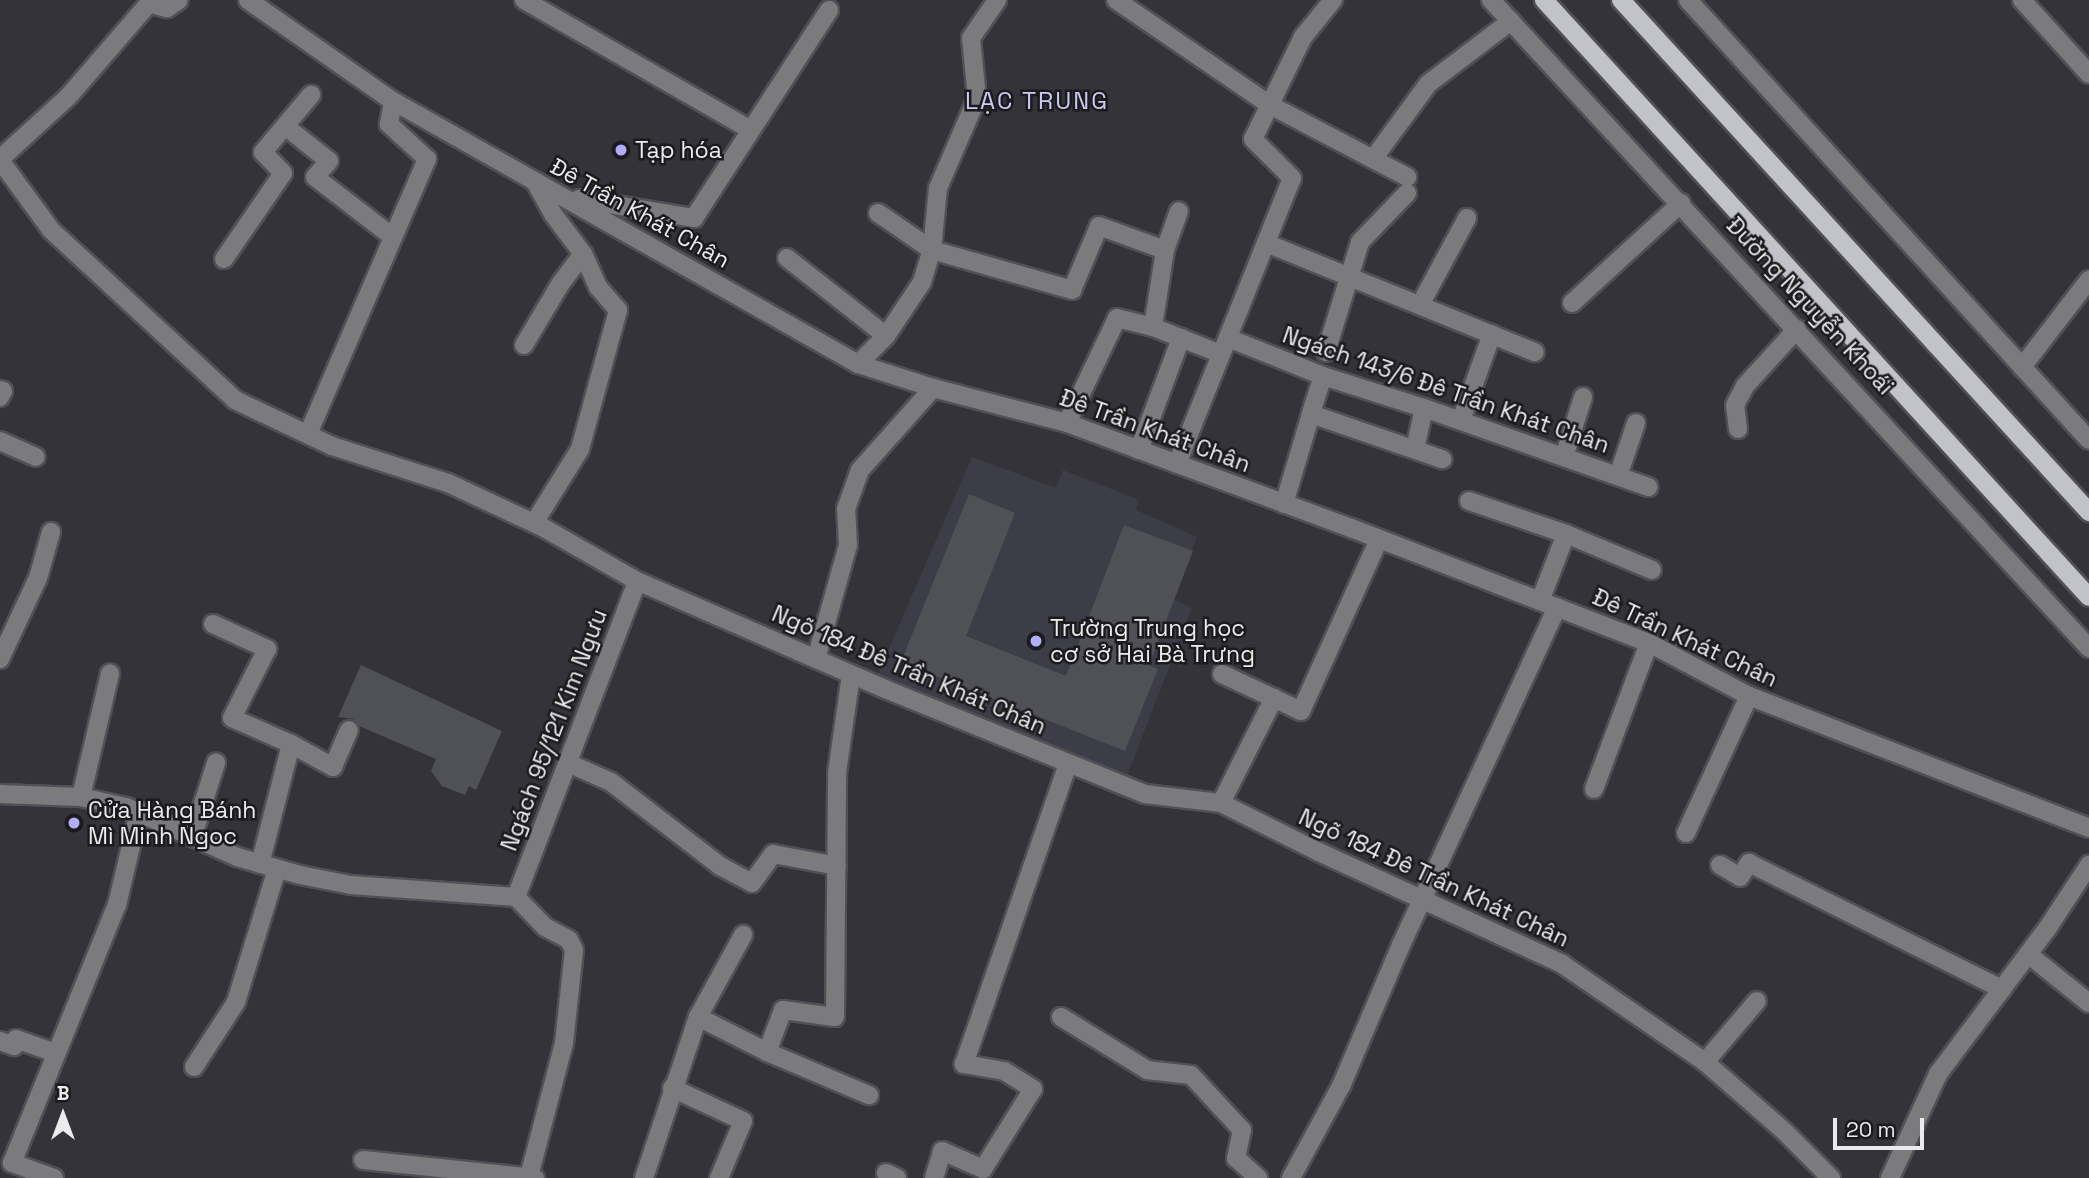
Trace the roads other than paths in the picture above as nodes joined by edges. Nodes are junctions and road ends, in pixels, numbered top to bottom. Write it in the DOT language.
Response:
graph roads {
  1 [pos="179,0"];
  2 [pos="248,0"];
  3 [pos="524,0"];
  4 [pos="997,0"];
  5 [pos="1116,0"];
  6 [pos="1333,0"];
  7 [pos="1491,0"];
  8 [pos="1544,0"];
  9 [pos="1621,0"];
  10 [pos="1688,0"];
  11 [pos="2022,0"];
  12 [pos="552,7"];
  13 [pos="829,10"];
  14 [pos="1511,21"];
  15 [pos="2089,74"];
  16 [pos="311,95"];
  17 [pos="393,101"];
  18 [pos="1270,105"];
  19 [pos="285,126"];
  20 [pos="749,129"];
  21 [pos="1373,159"];
  22 [pos="0,160"];
  23 [pos="536,183"];
  24 [pos="566,197"];
  25 [pos="1681,202"];
  26 [pos="1179,212"];
  27 [pos="878,214"];
  28 [pos="1467,218"];
  29 [pos="393,237"];
  30 [pos="1266,243"];
  31 [pos="932,250"];
  32 [pos="1165,250"];
  33 [pos="583,254"];
  34 [pos="787,258"];
  35 [pos="224,259"];
  36 [pos="1351,279"];
  37 [pos="2089,280"];
  38 [pos="1572,303"];
  39 [pos="1420,305"];
  40 [pos="1153,327"];
  41 [pos="1797,329"];
  42 [pos="1492,334"];
  43 [pos="886,336"];
  44 [pos="1181,338"];
  45 [pos="524,345"];
  46 [pos="1225,346"];
  47 [pos="1326,352"];
  48 [pos="1535,352"];
  49 [pos="858,364"];
  50 [pos="2022,367"];
  51 [pos="1323,376"];
  52 [pos="933,388"];
  53 [pos="0,390"];
  54 [pos="0,397"];
  55 [pos="1583,397"];
  56 [pos="1424,408"];
  57 [pos="1311,414"];
  58 [pos="1461,420"];
  59 [pos="1067,423"];
  60 [pos="1636,423"];
  61 [pos="1738,429"];
  62 [pos="308,434"];
  63 [pos="2089,440"];
  64 [pos="0,441"];
  65 [pos="1415,449"];
  66 [pos="1139,450"];
  67 [pos="36,457"];
  68 [pos="1564,457"];
  69 [pos="1442,459"];
  70 [pos="1177,464"];
  71 [pos="1618,475"];
  72 [pos="1648,486"];
  73 [pos="1469,500"];
  74 [pos="1284,503"];
  75 [pos="2089,512"];
  76 [pos="534,523"];
  77 [pos="51,533"];
  78 [pos="1566,534"];
  79 [pos="1379,540"];
  80 [pos="1652,570"];
  81 [pos="637,581"];
  82 [pos="2089,597"];
  83 [pos="1540,601"];
  84 [pos="1557,607"];
  85 [pos="213,624"];
  86 [pos="1649,643"];
  87 [pos="2089,648"];
  88 [pos="0,659"];
  89 [pos="816,659"];
  90 [pos="110,673"];
  91 [pos="1222,674"];
  92 [pos="851,675"];
  93 [pos="1749,696"];
  94 [pos="1274,698"];
  95 [pos="349,730"];
  96 [pos="290,744"];
  97 [pos="216,763"];
  98 [pos="568,763"];
  99 [pos="1068,764"];
  100 [pos="1594,789"];
  101 [pos="0,794"];
  102 [pos="81,797"];
  103 [pos="1222,803"];
  104 [pos="139,812"];
  105 [pos="2089,828"];
  106 [pos="1686,833"];
  107 [pos="192,835"];
  108 [pos="1720,865"];
  109 [pos="2089,865"];
  110 [pos="837,866"];
  111 [pos="268,867"];
  112 [pos="516,897"];
  113 [pos="1423,901"];
  114 [pos="743,935"];
  115 [pos="2028,954"];
  116 [pos="2002,989"];
  117 [pos="1757,1001"];
  118 [pos="2089,1003"];
  119 [pos="698,1017"];
  120 [pos="1061,1017"];
  121 [pos="0,1041"];
  122 [pos="767,1052"];
  123 [pos="55,1053"];
  124 [pos="1705,1062"];
  125 [pos="194,1067"];
  126 [pos="672,1088"];
  127 [pos="869,1095"];
  128 [pos="363,1160"];
  129 [pos="532,1177"];
  130 [pos="54,1178"];
  131 [pos="644,1178"];
  132 [pos="719,1178"];
  133 [pos="934,1178"];
  134 [pos="1258,1178"];
  135 [pos="1291,1178"];
  136 [pos="1831,1178"];
  137 [pos="1890,1178"];
  1 -- 22 [label="street"];
  2 -- 17 [label="street, Đê Trần Khát Chân"];
  3 -- 12 [label="street"];
  4 -- 31 [label="street"];
  5 -- 18 [label="street"];
  6 -- 18 [label="street"];
  7 -- 14 [label="street, Đường Nguyễn Khoái"];
  8 -- 82 [label="main road, Đường Nguyễn Khoái"];
  9 -- 75 [label="main road"];
  10 -- 50 [label="street"];
  11 -- 15 [label="street"];
  12 -- 20 [label="street"];
  13 -- 20 [label="street"];
  14 -- 21 [label="street"];
  14 -- 25 [label="street, Đường Nguyễn Khoái"];
  16 -- 19 [label="street"];
  17 -- 23 [label="street, Đê Trần Khát Chân"];
  17 -- 29 [label="street"];
  18 -- 21 [label="street"];
  18 -- 30 [label="street"];
  19 -- 29 [label="street"];
  19 -- 35 [label="street"];
  20 -- 24 [label="street"];
  21 -- 36 [label="street"];
  22 -- 62 [label="street, Ngõ 184 Đê Trần Khát Chân"];
  23 -- 24 [label="street, Đê Trần Khát Chân"];
  23 -- 33 [label="street"];
  24 -- 49 [label="street, Đê Trần Khát Chân"];
  25 -- 38 [label="street"];
  25 -- 41 [label="street, Đường Nguyễn Khoái"];
  26 -- 32 [label="street"];
  27 -- 31 [label="street"];
  28 -- 39 [label="street"];
  29 -- 62 [label="street"];
  30 -- 36 [label="street"];
  30 -- 46 [label="street"];
  31 -- 32 [label="street"];
  31 -- 43 [label="street"];
  32 -- 40 [label="street"];
  33 -- 45 [label="street"];
  33 -- 76 [label="street"];
  34 -- 43 [label="street"];
  36 -- 39 [label="street"];
  36 -- 47 [label="street"];
  37 -- 50 [label="street"];
  39 -- 42 [label="street"];
  40 -- 44 [label="street, Ngách 143/6 Đê Trần Khát Chân"];
  40 -- 59 [label="street, Ngách 143/6 Đê Trần Khát Chân"];
  41 -- 61 [label="street"];
  41 -- 87 [label="street, Đường Nguyễn Khoái"];
  42 -- 48 [label="street"];
  42 -- 58 [label="street"];
  43 -- 49 [label="street"];
  44 -- 46 [label="street, Ngách 143/6 Đê Trần Khát Chân"];
  44 -- 66 [label="street"];
  46 -- 51 [label="street, Ngách 143/6 Đê Trần Khát Chân"];
  46 -- 70 [label="street"];
  49 -- 52 [label="street, Đê Trần Khát Chân"];
  50 -- 63 [label="street"];
  51 -- 56 [label="street, Ngách 143/6 Đê Trần Khát Chân"];
  51 -- 57 [label="street"];
  52 -- 59 [label="street, Đê Trần Khát Chân"];
  52 -- 89 [label="street"];
  53 -- 54 [label="street"];
  55 -- 68 [label="street"];
  56 -- 58 [label="street, Ngách 143/6 Đê Trần Khát Chân"];
  56 -- 65 [label="street"];
  57 -- 65 [label="street"];
  57 -- 74 [label="street"];
  58 -- 68 [label="street, Ngách 143/6 Đê Trần Khát Chân"];
  59 -- 66 [label="street, Đê Trần Khát Chân"];
  60 -- 71 [label="street"];
  62 -- 76 [label="street, Ngõ 184 Đê Trần Khát Chân"];
  64 -- 67 [label="street"];
  65 -- 69 [label="street"];
  66 -- 70 [label="street, Đê Trần Khát Chân"];
  68 -- 71 [label="street, Ngách 143/6 Đê Trần Khát Chân"];
  70 -- 74 [label="street, Đê Trần Khát Chân"];
  71 -- 72 [label="street, Ngách 143/6 Đê Trần Khát Chân"];
  73 -- 78 [label="street"];
  74 -- 79 [label="street, Đê Trần Khát Chân"];
  76 -- 81 [label="street, Ngõ 184 Đê Trần Khát Chân"];
  77 -- 88 [label="street"];
  78 -- 80 [label="street"];
  78 -- 83 [label="street"];
  79 -- 83 [label="street, Đê Trần Khát Chân"];
  79 -- 94 [label="street"];
  81 -- 89 [label="street, Ngõ 184 Đê Trần Khát Chân"];
  81 -- 98 [label="street, Ngách 95/121 Kim Ngưu"];
  83 -- 84 [label="street, Đê Trần Khát Chân"];
  84 -- 86 [label="street, Đê Trần Khát Chân"];
  84 -- 113 [label="street"];
  85 -- 96 [label="street"];
  86 -- 93 [label="street, Đê Trần Khát Chân"];
  86 -- 100 [label="street"];
  89 -- 92 [label="street, Ngõ 184 Đê Trần Khát Chân"];
  90 -- 102 [label="street"];
  91 -- 94 [label="street"];
  92 -- 99 [label="street, Ngõ 184 Đê Trần Khát Chân"];
  92 -- 110 [label="street"];
  93 -- 105 [label="street, Đê Trần Khát Chân"];
  93 -- 106 [label="street"];
  94 -- 103 [label="street"];
  95 -- 96 [label="street"];
  96 -- 111 [label="street"];
  97 -- 107 [label="street"];
  98 -- 110 [label="street"];
  98 -- 112 [label="street, Ngách 95/121 Kim Ngưu"];
  99 -- 103 [label="street, Ngõ 184 Đê Trần Khát Chân"];
  99 -- 133 [label="street"];
  101 -- 102 [label="street"];
  102 -- 104 [label="street"];
  103 -- 113 [label="street, Ngõ 184 Đê Trần Khát Chân"];
  104 -- 107 [label="street"];
  104 -- 123 [label="street"];
  107 -- 111 [label="street"];
  108 -- 116 [label="street"];
  109 -- 115 [label="street"];
  110 -- 122 [label="street"];
  111 -- 112 [label="street"];
  111 -- 125 [label="street"];
  112 -- 129 [label="street"];
  113 -- 124 [label="street, Ngõ 184 Đê Trần Khát Chân"];
  113 -- 135 [label="street"];
  114 -- 119 [label="street"];
  115 -- 116 [label="street"];
  115 -- 118 [label="street"];
  116 -- 137 [label="street"];
  117 -- 124 [label="street"];
  119 -- 122 [label="street"];
  119 -- 126 [label="street"];
  120 -- 134 [label="street"];
  121 -- 123 [label="street"];
  122 -- 127 [label="street"];
  123 -- 130 [label="street"];
  124 -- 136 [label="street, Ngõ 184 Đê Trần Khát Chân"];
  126 -- 131 [label="street"];
  126 -- 132 [label="street"];
  128 -- 129 [label="street"];
}
